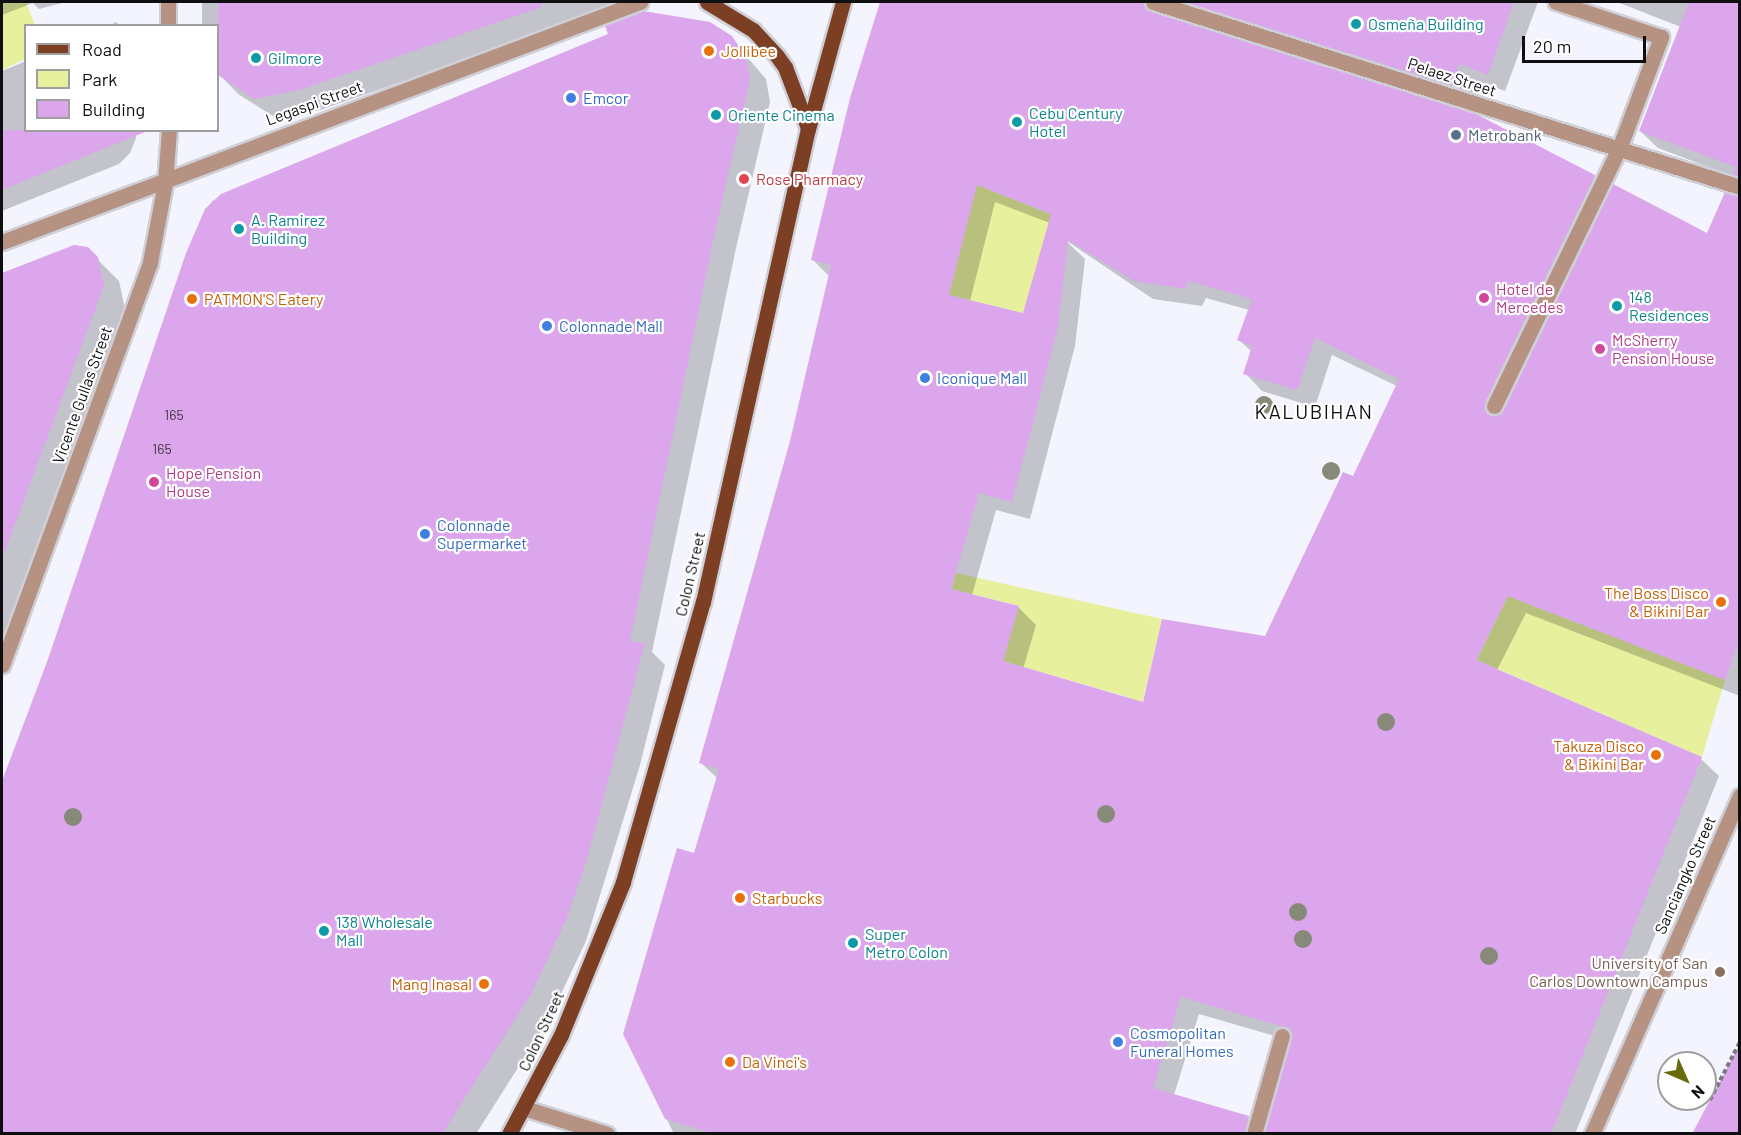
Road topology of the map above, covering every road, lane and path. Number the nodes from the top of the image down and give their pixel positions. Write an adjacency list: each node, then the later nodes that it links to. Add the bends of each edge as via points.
1 (168, 2): 7 (street)
2 (640, 2): 11 (street, Legaspi Street, via 241,150)
3 (708, 2): 8 (main road, via 753,30 777,56 800,102)
4 (843, 2): 8 (main road, Colon Street)
5 (1153, 2): 10 (street, Pelaez Street)
6 (1556, 2): 10 (street, via 1661,37)
7 (168, 24)
8 (808, 129): 20 (main road, Colon Street, via 703,602 623,882 561,1035)
9 (169, 132): 11 (street, Vicente Gullas Street)
10 (1619, 149): 12 (street, Pelaez Street); 14 (street)
11 (165, 183): 13 (street, Legaspi Street); 15 (street, Vicente Gullas Street, via 150,262)
12 (1740, 187)
13 (2, 242)
14 (1494, 406)
15 (2, 665)
16 (1740, 796): 24 (street, Sanciangko Street)
17 (1282, 1036): 23 (street)
18 (1740, 1042): 19 (path)
19 (1717, 1086)
20 (524, 1108): 21 (main road, Colon Street); 22 (street)
21 (509, 1134)
22 (607, 1134)
23 (1254, 1134)
24 (1592, 1134)

